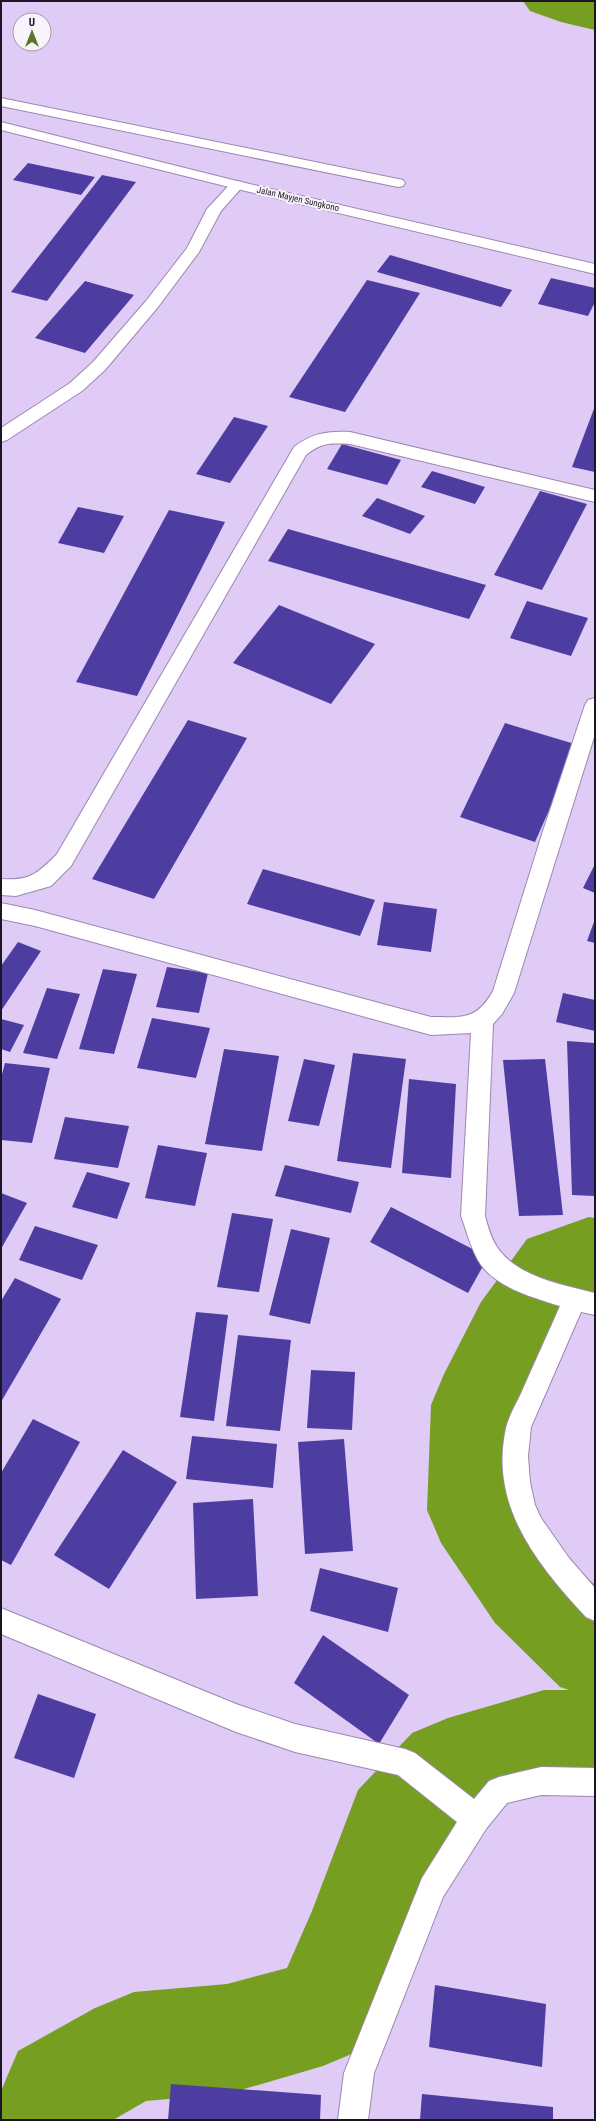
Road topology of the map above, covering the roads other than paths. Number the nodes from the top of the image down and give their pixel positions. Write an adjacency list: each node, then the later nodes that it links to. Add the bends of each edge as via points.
1 (1, 102): 3 (street)
2 (1, 126): 4 (street, Jalan Mayjen Sungkono)
3 (398, 183)
4 (237, 185): 5 (street, Jalan Mayjen Sungkono); 6 (street, via 214,209 194,249 152,304 99,366 76,387)
5 (595, 268)
6 (1, 436)
7 (595, 496): 9 (street, via 350,438 327,437 313,440 300,451 64,860 44,880 16,888)
8 (595, 705): 11 (street, via 503,993 494,1008)
9 (1, 887)
10 (1, 911): 11 (street, via 35,918 431,1026)
11 (482, 1020): 12 (street, via 473,1216 492,1260 505,1271)
12 (575, 1299): 13 (street, via 519,1427 515,1449 525,1515 535,1536 552,1561)
13 (595, 1608)
14 (1, 1621): 16 (street, via 236,1718 295,1738 405,1763)
15 (595, 1782): 16 (street, via 541,1781 499,1790)
16 (471, 1815): 17 (street, via 432,1888 359,2073)
17 (353, 2120)

